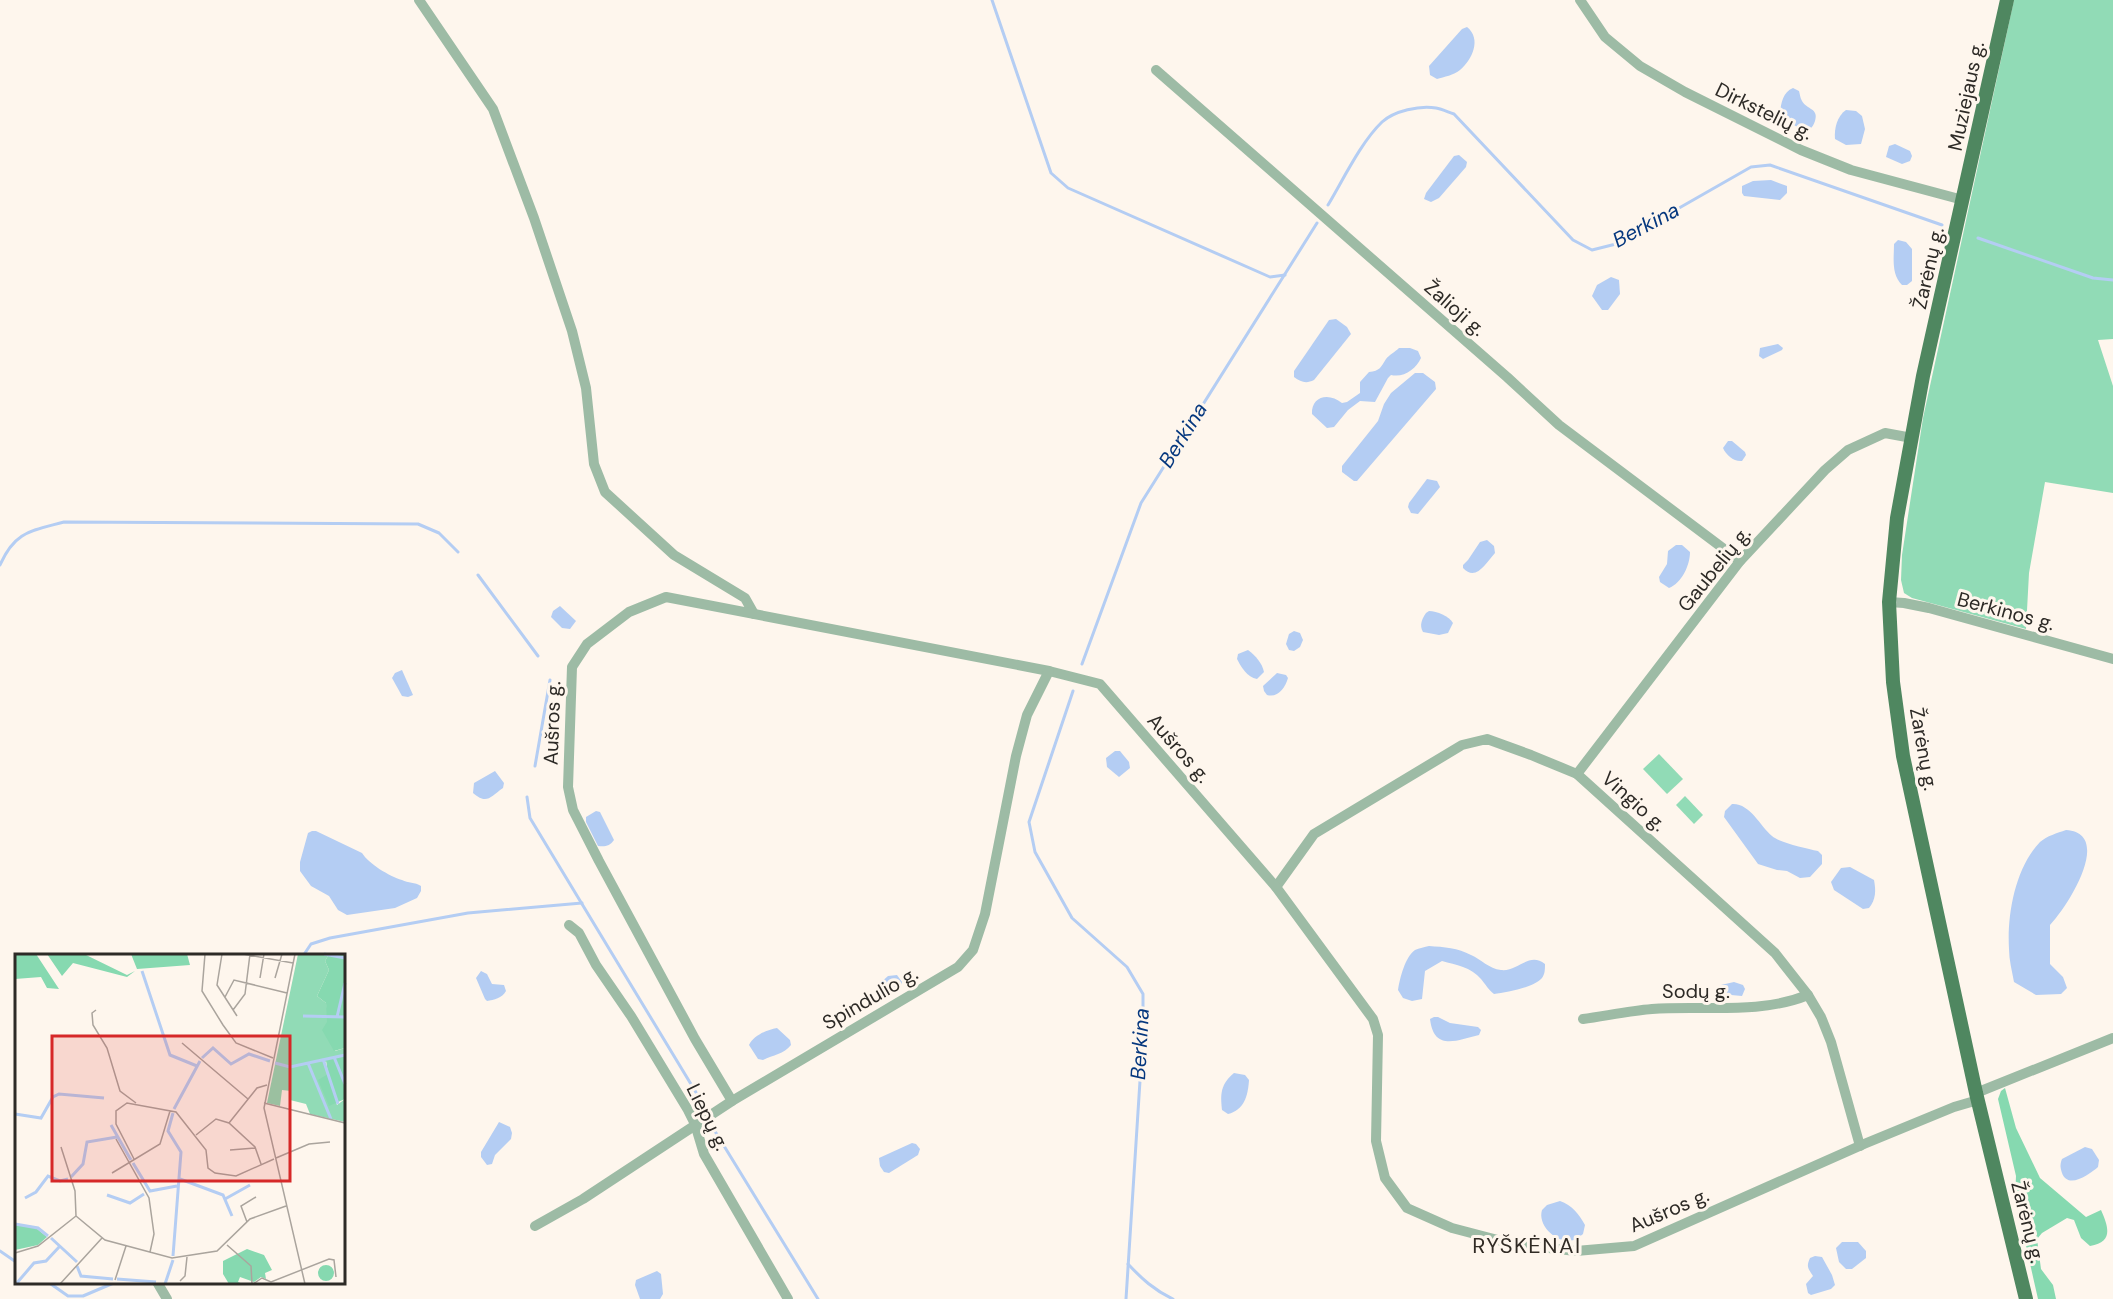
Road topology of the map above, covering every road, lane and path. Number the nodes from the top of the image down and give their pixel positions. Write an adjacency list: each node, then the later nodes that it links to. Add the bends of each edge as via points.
1 (419, 0): 9 (street, via 493,109 572,331 586,388 594,464 605,492 674,555 745,598)
2 (1580, 0): 5 (street, Dirkstelių g., via 1605,37 1640,66 1685,92 1801,150 1851,170)
3 (2007, 0): 5 (main road, Muziejaus g.)
4 (1156, 70): 7 (street, Žalioji g., via 1559,425)
5 (1964, 200): 6 (main road, Žarėnų g.)
6 (1912, 438): 7 (street, Gaubelių g., via 1885,433 1848,450); 8 (main road, Žarėnų g., via 1897,518)
7 (1740, 561): 12 (street, Gaubelių g.)
8 (1889, 602): 10 (street, Berkinos g., via 1929,608); 18 (main road, Žarėnų g., via 1893,682 1903,756)
9 (754, 614): 11 (street, Aušros g.); 19 (street, Aušros g., via 666,597 629,612 586,644 572,667 567,770 573,810)
10 (2113, 659)
11 (1048, 671): 13 (street, Aušros g., via 1100,684); 19 (street, Spindulio g., via 1027,715 985,915 973,950 958,967)
12 (1577, 774): 13 (street, Vingio g., via 1487,739 1462,745 1314,834); 15 (street, Vingio g., via 1775,953)
13 (1276, 887): 21 (street, Aušros g., via 1373,1019 1378,1035 1376,1142 1385,1178 1407,1208 1452,1228 1513,1244 1576,1251 1634,1246)
14 (569, 925): 20 (street, Liepų g., via 579,933)
15 (1808, 995): 16 (street, Sodų g., via 1738,1009 1652,1009); 21 (street, Vingio g., via 1831,1042)
16 (1583, 1019)
17 (2113, 1038): 18 (street, Aušros g.)
18 (1977, 1097): 21 (street, Aušros g.); 26 (main road, Žarėnų g.)
19 (732, 1101): 20 (street, Spindulio g.)
20 (695, 1124): 22 (street, Spindulio g., via 602,1187); 25 (street, Liepų g., via 704,1154)
21 (1860, 1146)
22 (535, 1226)
23 (158, 1284): 24 (street)
24 (167, 1299)
25 (788, 1299)
26 (2026, 1299)

